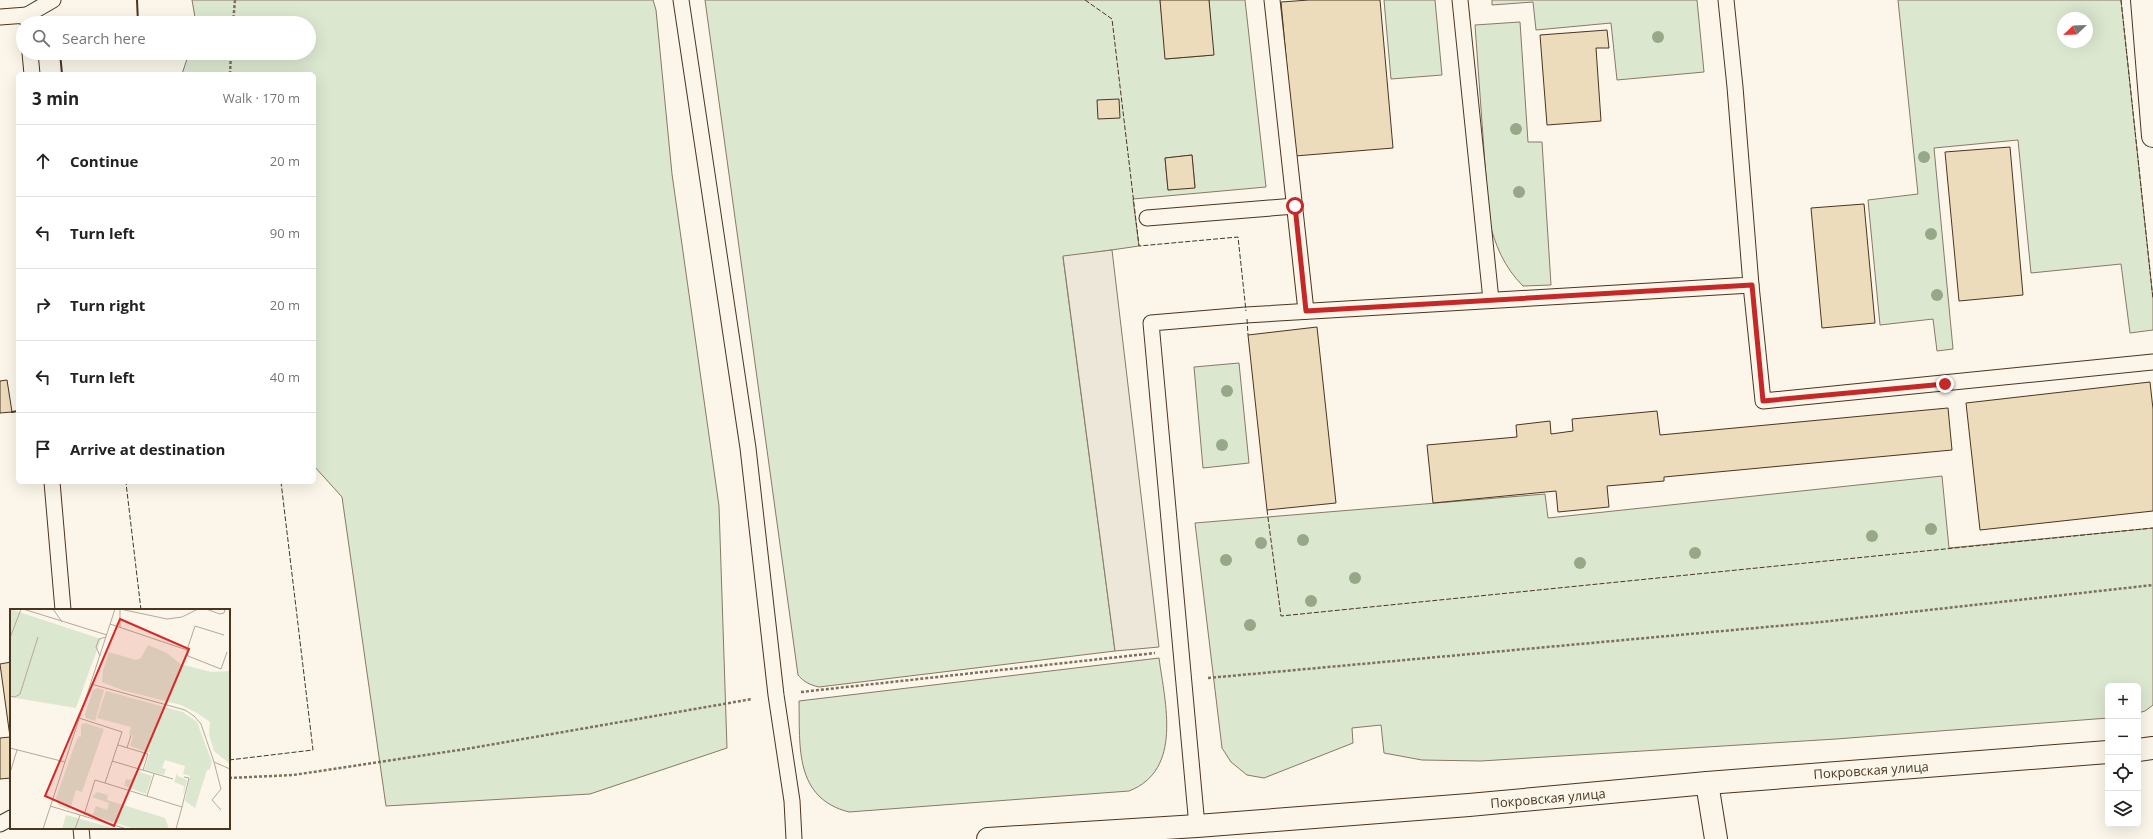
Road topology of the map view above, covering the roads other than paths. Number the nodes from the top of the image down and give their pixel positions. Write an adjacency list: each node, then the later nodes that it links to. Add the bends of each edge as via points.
1 (54, 0): 7 (lane)
2 (681, 0): 31 (lane, via 748,448 776,695 792,801)
3 (1272, 0): 14 (lane)
4 (1460, 0): 17 (lane)
5 (1726, 0): 16 (lane)
6 (2142, 0): 12 (main road)
7 (31, 16)
8 (0, 17): 9 (lane)
9 (16, 18)
10 (31, 60): 11 (lane)
11 (32, 72)
12 (2152, 111): 13 (main road)
13 (2153, 136)
14 (1295, 206): 15 (lane); 18 (lane)
15 (1147, 218)
16 (1752, 285): 17 (lane); 19 (lane, via 1763,401)
17 (1492, 300): 18 (lane)
18 (1306, 311): 28 (lane, via 1151,323)
19 (2153, 362)
20 (52, 484): 21 (lane)
21 (63, 609)
22 (2153, 748): 23 (main road)
23 (2141, 750)
24 (2105, 752): 25 (main road, Покровская улица)
25 (1707, 783): 28 (main road, Покровская улица, via 1470,805); 33 (main road)
26 (10, 819): 27 (lane)
27 (0, 824)
28 (1197, 826): 32 (main road, Покровская улица)
29 (81, 829): 30 (lane)
30 (82, 839)
31 (794, 839)
32 (988, 839)
33 (1716, 839)

